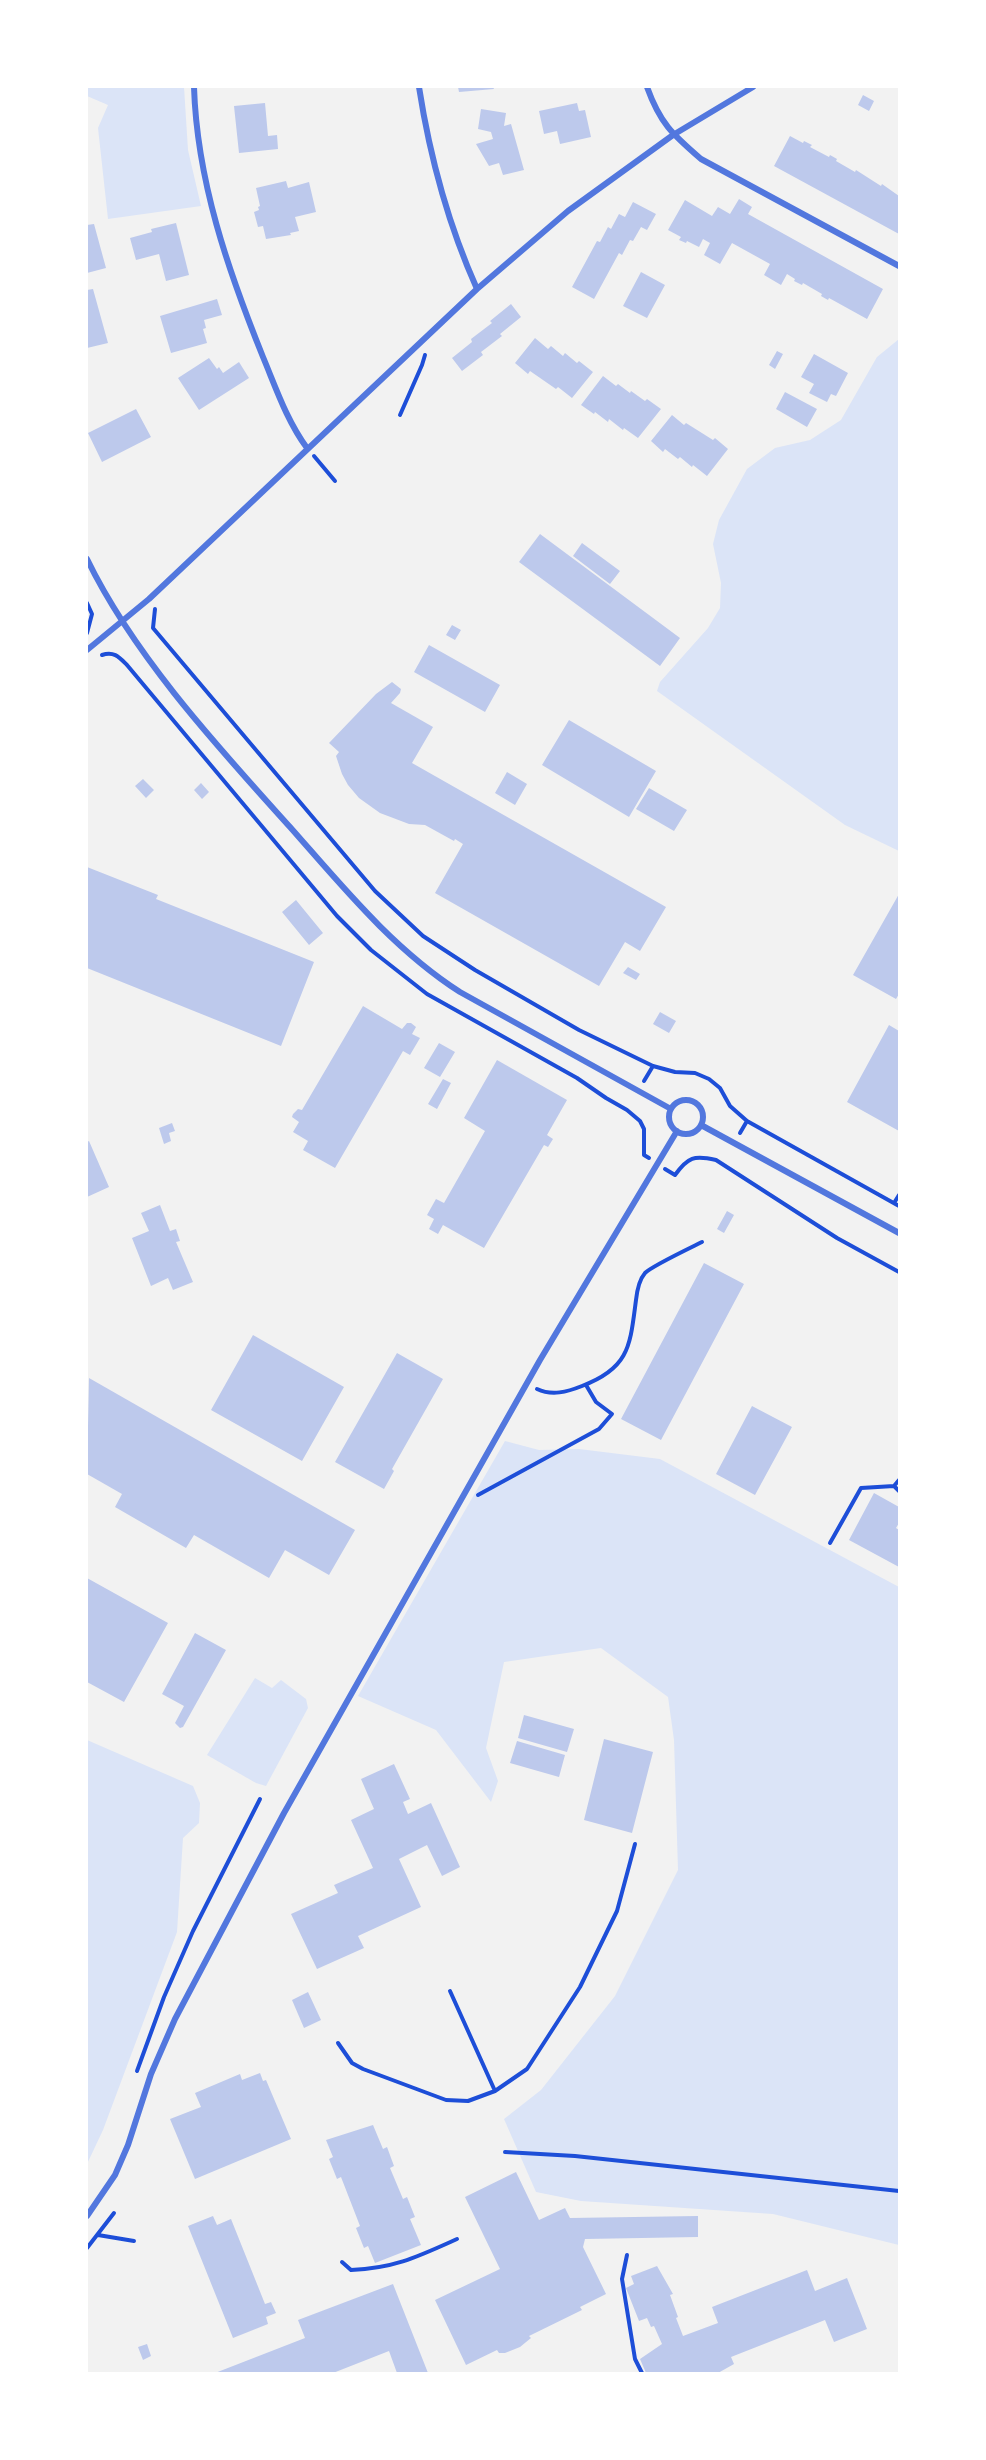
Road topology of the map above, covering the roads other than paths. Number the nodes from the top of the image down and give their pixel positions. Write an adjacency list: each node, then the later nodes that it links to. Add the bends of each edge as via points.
1 (194, 87): 8 (street, via 207,192 226,261 279,397)
2 (419, 87): 7 (street, via 438,184 457,246)
3 (647, 87): 5 (street, via 656,112)
4 (753, 87): 5 (street)
5 (673, 135): 6 (street, via 701,159); 7 (street, via 568,211)
6 (899, 266)
7 (477, 289): 8 (street)
8 (307, 448): 10 (street)
9 (87, 559): 10 (street)
10 (122, 623): 11 (street); 12 (street, via 267,801 364,911 410,956 460,992)
11 (87, 650)
12 (671, 1109): 13 (street, via 679,1101 694,1102 701,1110); 14 (street, via 669,1121)
13 (701, 1125): 14 (street, via 688,1134); 15 (street)
14 (677, 1131): 16 (street, via 351,1692 189,1992 151,2074 115,2175)
15 (899, 1233)
16 (87, 2216)

